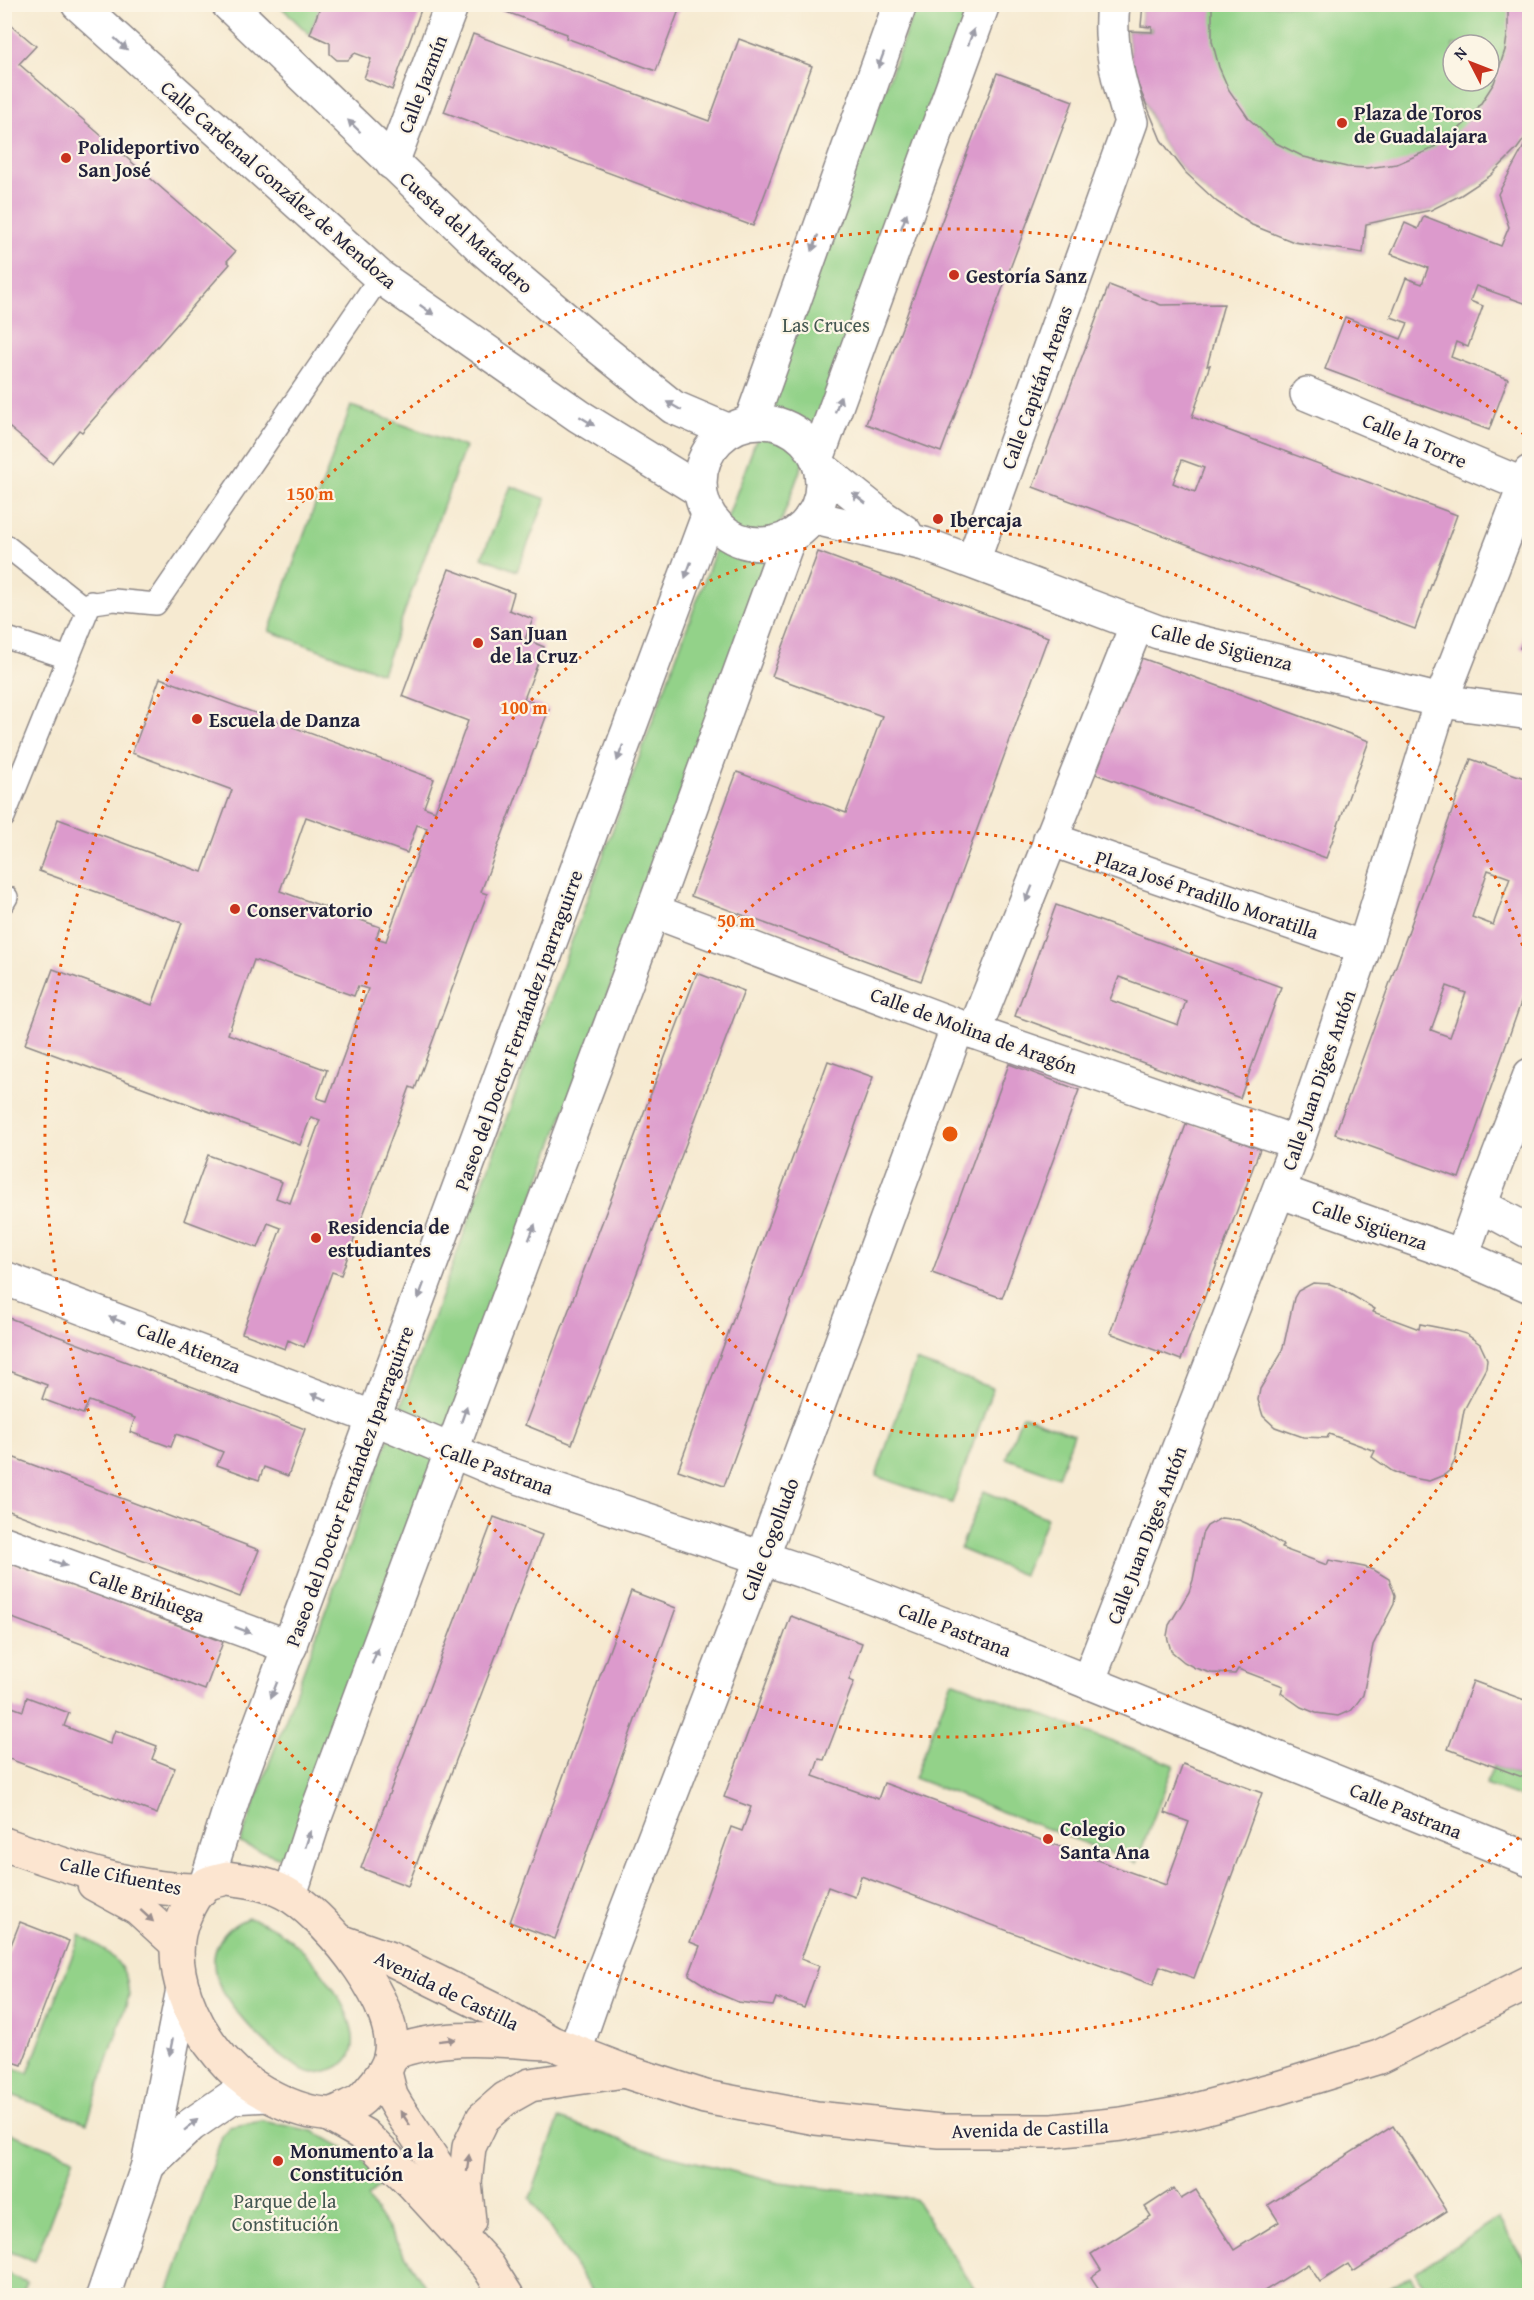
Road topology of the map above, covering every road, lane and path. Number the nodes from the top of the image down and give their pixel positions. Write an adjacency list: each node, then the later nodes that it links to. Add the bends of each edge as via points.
1 (78, 4): 8 (street, Calle Cardenal González de Mendoza, one-way to 8)
2 (228, 4): 7 (street, Cuesta del Matadero, one-way to 2)
3 (452, 4): 7 (street, Calle Jazmín)
4 (900, 4): 10 (street, one-way to 10)
5 (983, 4): 11 (street, one-way to 5)
6 (1113, 4): 17 (street, Calle Capitán Arenas, via 1116,73 1131,122)
7 (392, 163): 10 (street, Cuesta del Matadero, one-way to 7, via 673,407 485,251)
8 (381, 277): 13 (street, Calle Cardenal González de Mendoza, one-way to 13); 18 (lane, via 156,604)
9 (1307, 394): 12 (street, Calle la Torre)
10 (740, 426): 11 (street, via 770,422 785,426 804,439); 13 (street, via 714,442 705,456 700,473)
11 (819, 463): 14 (street, via 820,498); 16 (street, Calle de Sigüenza, one-way to 11, via 884,518)
12 (1527, 479): 22 (street, Calle Juan Diges Antón)
13 (704, 503): 14 (street, via 725,533 747,543 769,544); 39 (street, Paseo del Doctor Fernández Iparraguirre, one-way to 39)
14 (800, 527): 16 (street, Calle de Sigüenza); 28 (street)
15 (4, 544): 18 (lane, via 81,605)
16 (924, 544): 17 (street, Calle de Sigüenza)
17 (973, 561): 19 (street, Calle de Sigüenza)
18 (91, 602): 21 (lane)
19 (1137, 624): 22 (street, Calle de Sigüenza); 25 (street)
20 (4, 637): 21 (lane)
21 (68, 658): 24 (lane)
22 (1441, 701): 23 (street, Calle de Sigüenza); 29 (street, Calle Juan Diges Antón)
23 (1530, 713)
24 (4, 817)
25 (1050, 839): 29 (street, Plaza José Pradillo Moratilla); 30 (street, one-way to 30)
26 (4, 896): 27 (lane)
27 (4, 902)
28 (653, 911): 30 (street, Calle de Molina de Aragón); 40 (street, one-way to 28)
29 (1364, 948): 32 (street, Calle Juan Diges Antón)
30 (966, 1029): 32 (street, Calle de Molina de Aragón); 42 (street, Calle Cogolludo)
31 (1530, 1075): 34 (street)
32 (1297, 1143): 33 (street, Calle Juan Diges Antón)
33 (1279, 1191): 36 (street, Calle Sigüenza); 44 (street, Calle Juan Diges Antón)
34 (1480, 1204): 35 (street); 36 (street)
35 (1530, 1232)
36 (1462, 1256): 38 (street, Calle Sigüenza)
37 (4, 1278): 39 (street, Calle Atienza, one-way to 37)
38 (1530, 1286)
39 (374, 1418): 40 (street, Calle Pastrana); 43 (street, Paseo del Doctor Fernández Iparraguirre)
40 (451, 1452): 42 (street, Calle Pastrana); 49 (street, one-way to 40, via 315,1817)
41 (4, 1543): 43 (street, Calle Brihuega, one-way to 43)
42 (762, 1558): 44 (street, Calle Pastrana, via 826,1579); 54 (street, Calle Cogolludo, via 604,1967)
43 (290, 1647): 48 (street, Paseo del Doctor Fernández Iparraguirre, one-way to 48)
44 (1088, 1682): 47 (street, Calle Pastrana)
45 (4, 1844): 46 (street, Calle Cifuentes)
46 (41, 1857): 48 (street, Calle Cifuentes, via 136,1883 180,1890); 51 (street, Calle Cifuentes, one-way to 51, via 138,1908)
47 (1530, 1860)
48 (204, 1887): 49 (street, Calle Cifuentes, via 227,1878 272,1886); 51 (street, via 190,1904)
49 (290, 1895): 50 (street, Calle Cifuentes)
50 (340, 1941): 54 (street, Avenida de Castilla, via 391,1959); 55 (street, Calle Cifuentes, via 369,1981 388,2020)
51 (176, 1943): 53 (street)
52 (1530, 1982): 56 (street, Avenida de Castilla, via 1379,2057 1188,2112 1053,2131 940,2131 816,2118 705,2097)
53 (183, 1989): 57 (street, via 205,2034 230,2067); 59 (street, one-way to 59)
54 (563, 2047): 55 (street, Avenida de Castilla, one-way to 54, via 412,2045 453,2038); 56 (street, Avenida de Castilla)
55 (388, 2063): 58 (street, via 361,2101); 60 (street, Calle Cifuentes, one-way to 55, via 398,2108 392,2096)
56 (624, 2071): 60 (street, one-way to 56, via 465,2183 469,2147 483,2118 530,2085)
57 (268, 2095): 58 (street); 59 (street, one-way to 57, via 191,2125 232,2097)
58 (328, 2115): 61 (street, via 364,2135)
59 (148, 2165): 62 (street)
60 (469, 2221): 61 (street)
61 (488, 2266): 63 (street)
62 (103, 2295)
63 (507, 2295)

